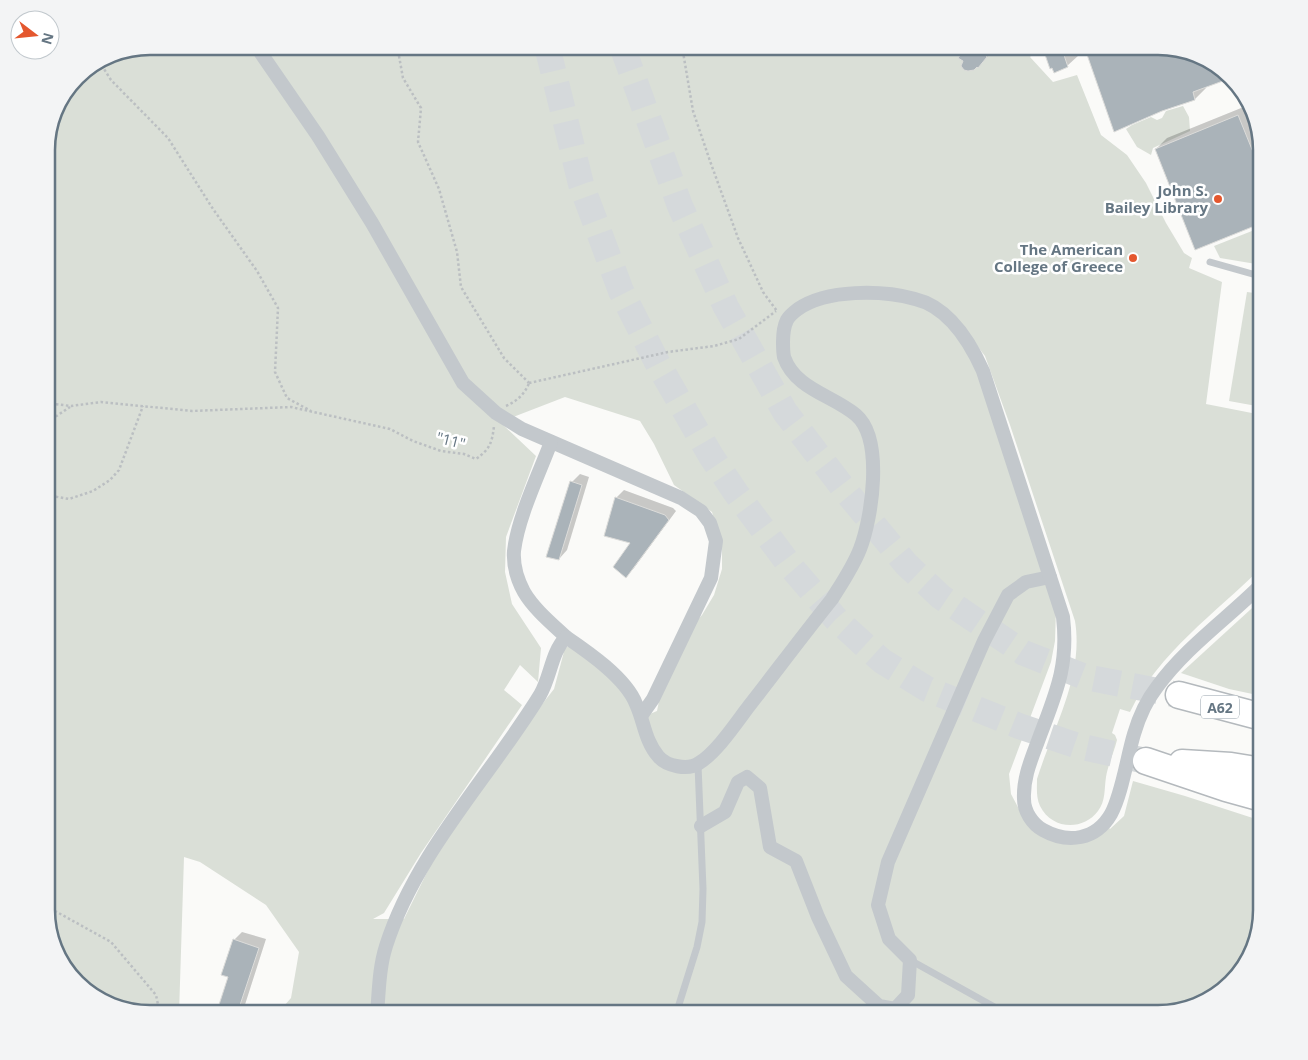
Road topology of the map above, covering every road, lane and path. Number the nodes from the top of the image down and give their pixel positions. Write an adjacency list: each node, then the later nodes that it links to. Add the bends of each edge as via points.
1 (262, 55): 13 (street, via 367,215 463,383)
2 (400, 55): 8 (path, via 403,78 421,108 418,142 439,189 457,252 461,287 504,358)
3 (684, 55): 7 (path, via 693,110 738,238 764,292)
4 (103, 67): 12 (path, via 111,80 168,138 257,271 278,308 275,372 287,398)
5 (1210, 262): 6 (lane)
6 (1253, 273)
7 (782, 315): 8 (path, via 739,339 714,346 668,352); 17 (street, via 832,296 886,294 917,299 951,320 973,349 983,371); 23 (street, via 784,356 792,373 857,416 866,428 872,447 870,513 860,549 832,598 730,731)
8 (529, 383): 13 (path, via 514,402)
9 (55, 404): 10 (path, "11")
10 (71, 406): 11 (path, "11", via 100,402); 14 (path)
11 (143, 406): 12 (path, "11", via 192,411 291,407); 16 (path, via 119,470 110,480 93,491 69,499)
12 (315, 412): 13 (path, "11", via 390,430 422,444 476,459 493,439)
13 (496, 413): 15 (street)
14 (55, 417)
15 (551, 442): 19 (street, via 524,514 514,562 528,598); 22 (street, via 680,498 701,511 710,522 716,541 711,578 653,699)
16 (55, 497)
17 (1050, 577): 18 (street, via 1063,617 1064,662 1058,688 1024,782 1024,802 1029,816 1040,828 1070,839 1092,834 1111,814 1141,713 1163,678 1196,643); 28 (street, via 1026,582 1008,595 984,641 888,862 878,905 889,939)
18 (1253, 592)
19 (566, 637): 22 (street, via 597,658 612,673 636,702); 30 (street, via 556,650 540,695 439,841 406,897 385,948)
20 (1253, 705): 21 (highway, Α62, via 1178,695)
21 (1253, 715)
22 (641, 716): 23 (street, via 648,743 659,757 668,764)
23 (698, 765): 26 (lane)
24 (1253, 770): 25 (highway, via 1146,760)
25 (1253, 795)
26 (701, 826): 31 (lane, via 702,922); 32 (street, via 725,812 738,782 747,777 760,788 770,847 796,862 846,976)
27 (55, 911): 29 (path, via 111,942 156,996)
28 (910, 960): 33 (street, via 908,995); 34 (lane)
29 (158, 1005)
30 (378, 1005)
31 (679, 1005)
32 (877, 1005)
33 (899, 1005)
34 (991, 1005)

